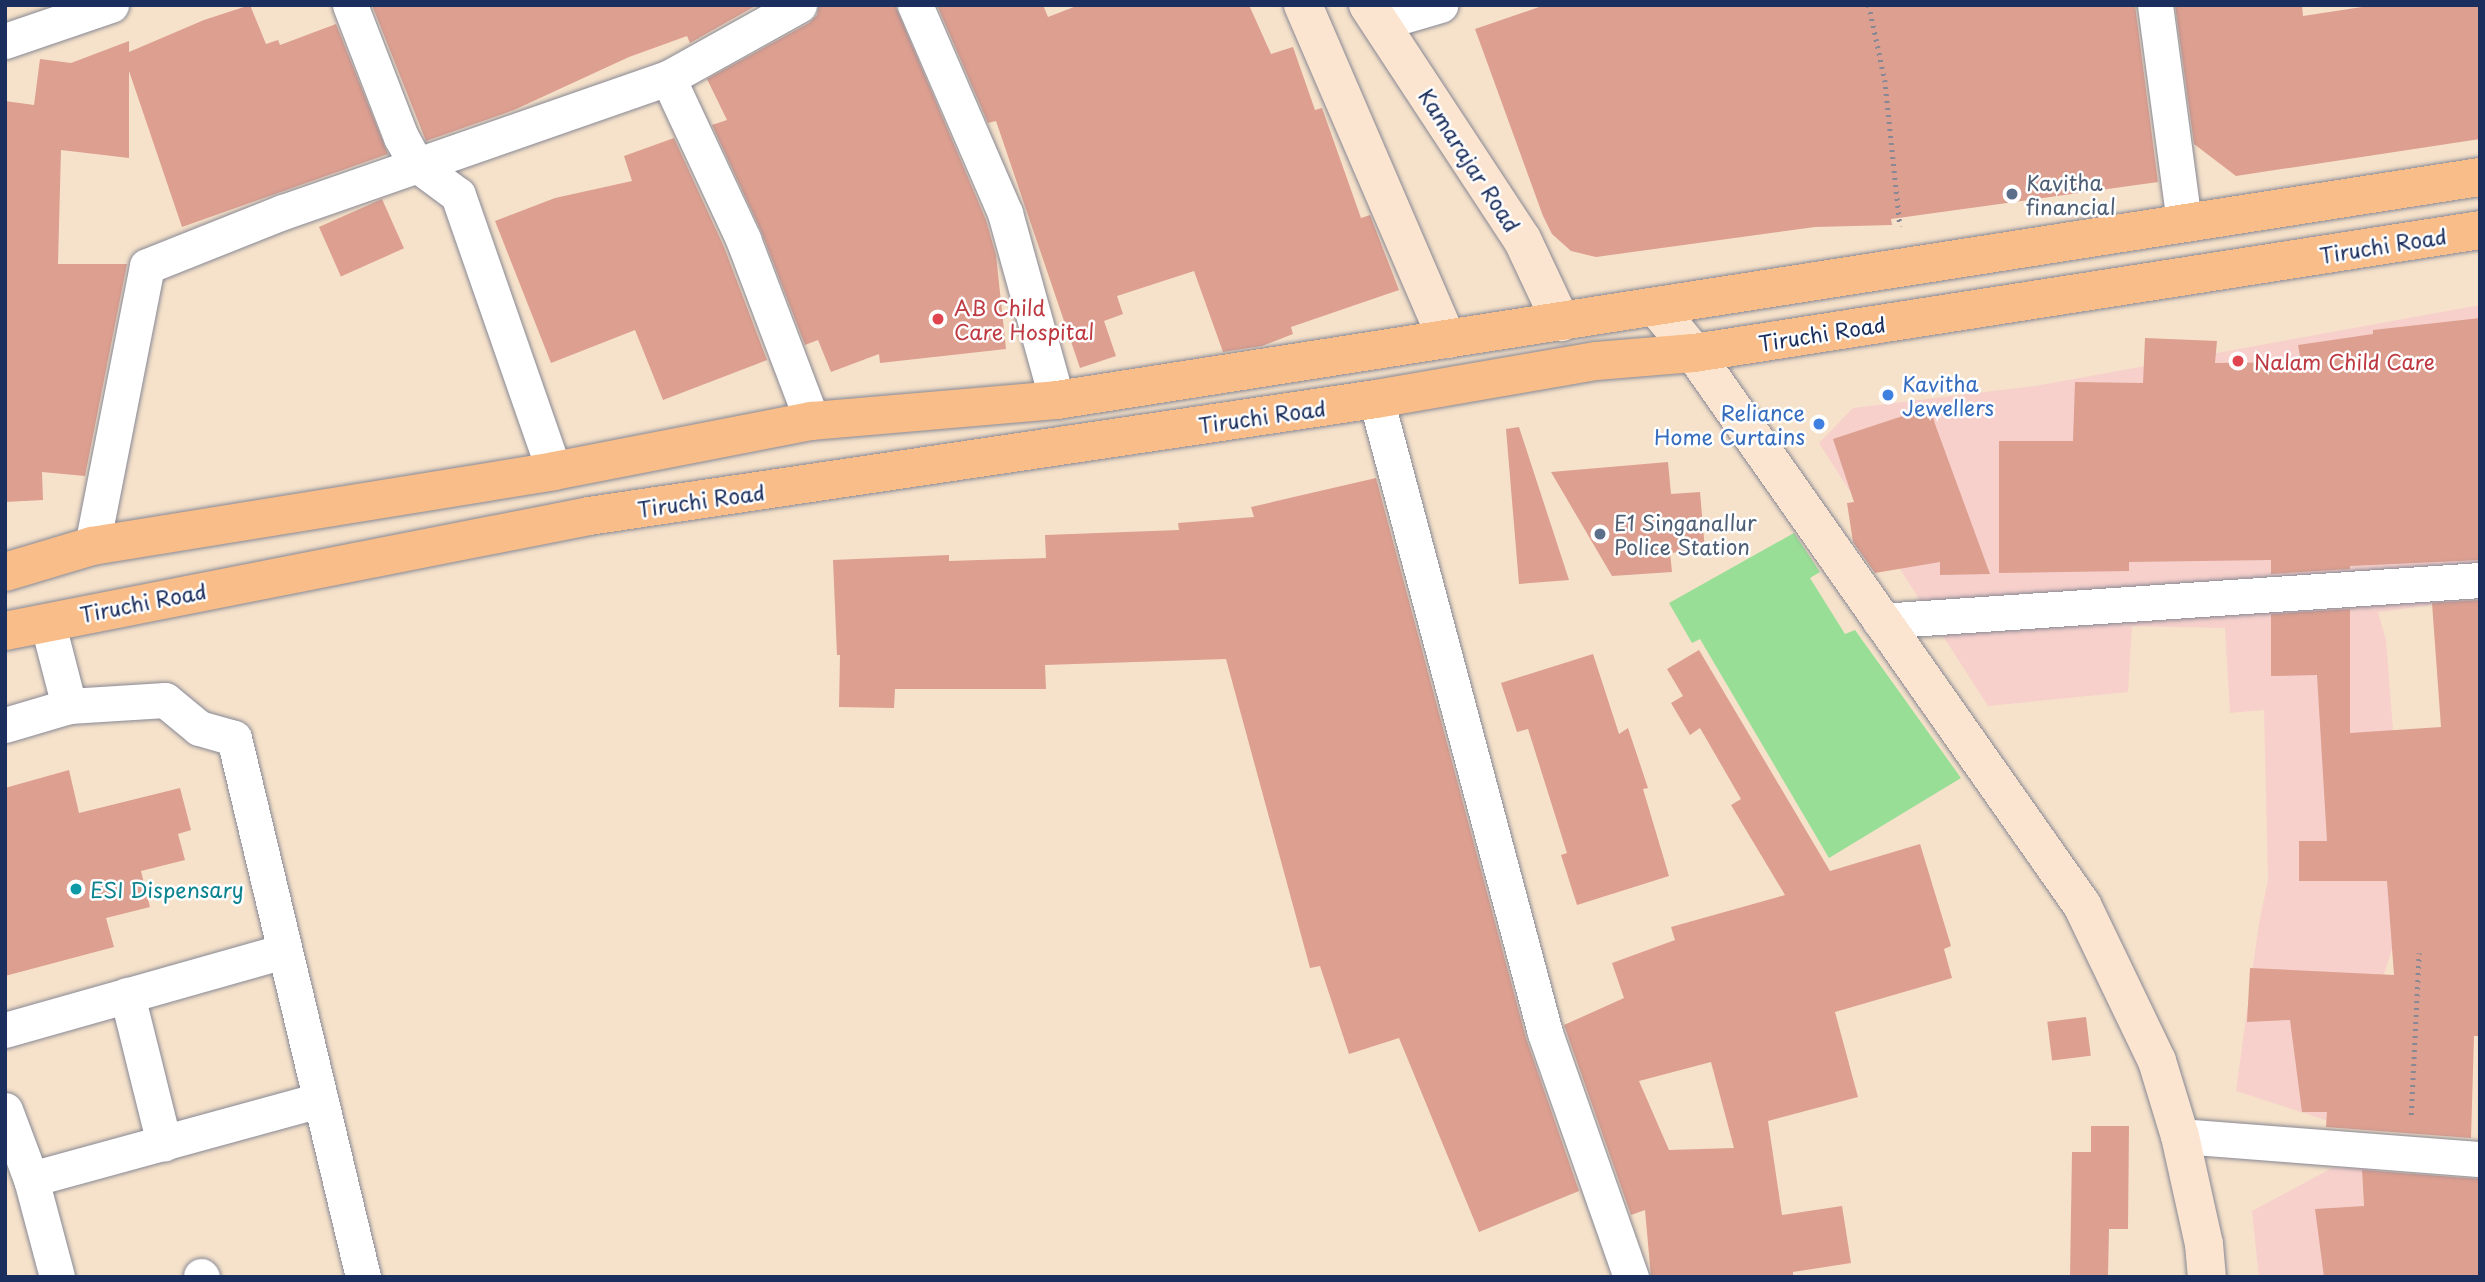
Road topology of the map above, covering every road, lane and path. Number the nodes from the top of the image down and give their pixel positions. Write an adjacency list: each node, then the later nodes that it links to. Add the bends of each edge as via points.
1 (111, 5): 10 (street)
2 (350, 5): 12 (street, via 401,137)
3 (799, 5): 11 (street)
4 (915, 5): 22 (street, via 1005,213)
5 (1303, 5): 19 (main road)
6 (1440, 5): 9 (street)
7 (1869, 5): 16 (path, via 1885,80)
8 (2155, 5): 14 (street)
9 (1374, 14): 18 (main road, Kamarajar Road, via 1522,239)
10 (5, 41)
11 (668, 78): 12 (street); 23 (street, via 743,239)
12 (416, 164): 24 (street, via 458,195); 25 (street, via 147,266)
13 (2480, 177): 14 (highway)
14 (2184, 223): 16 (highway)
15 (2480, 230): 20 (highway, Tiruchi Road)
16 (1906, 268): 17 (highway)
17 (1656, 307): 18 (highway); 20 (main road)
18 (1562, 322): 19 (highway)
19 (1447, 339): 22 (highway)
20 (1695, 353): 21 (highway, Tiruchi Road, via 1597,361); 29 (main road)
21 (1376, 399): 28 (highway, Tiruchi Road, via 589,516); 46 (street, via 1545,1033)
22 (1058, 400): 23 (highway)
23 (813, 421): 24 (highway)
24 (554, 471): 25 (highway)
25 (92, 546): 26 (highway)
26 (5, 572)
27 (2480, 580): 29 (street)
28 (47, 621): 30 (highway, Tiruchi Road); 31 (street)
29 (1880, 621): 39 (main road, via 2081,905 2157,1061)
30 (5, 631)
31 (69, 706): 32 (street); 33 (street, via 165,700 199,727 234,738)
32 (5, 725)
33 (284, 951): 35 (street); 37 (street)
34 (2419, 953): 41 (path)
35 (127, 995): 36 (street); 40 (street)
36 (5, 1030)
37 (320, 1100): 40 (street); 45 (street)
38 (5, 1110): 43 (street)
39 (2180, 1136): 41 (street); 47 (main road)
40 (164, 1143): 43 (street)
41 (2407, 1154): 42 (street)
42 (2480, 1159)
43 (31, 1179): 44 (street)
44 (57, 1277)
45 (363, 1277)
46 (1631, 1277)
47 (2207, 1277)

